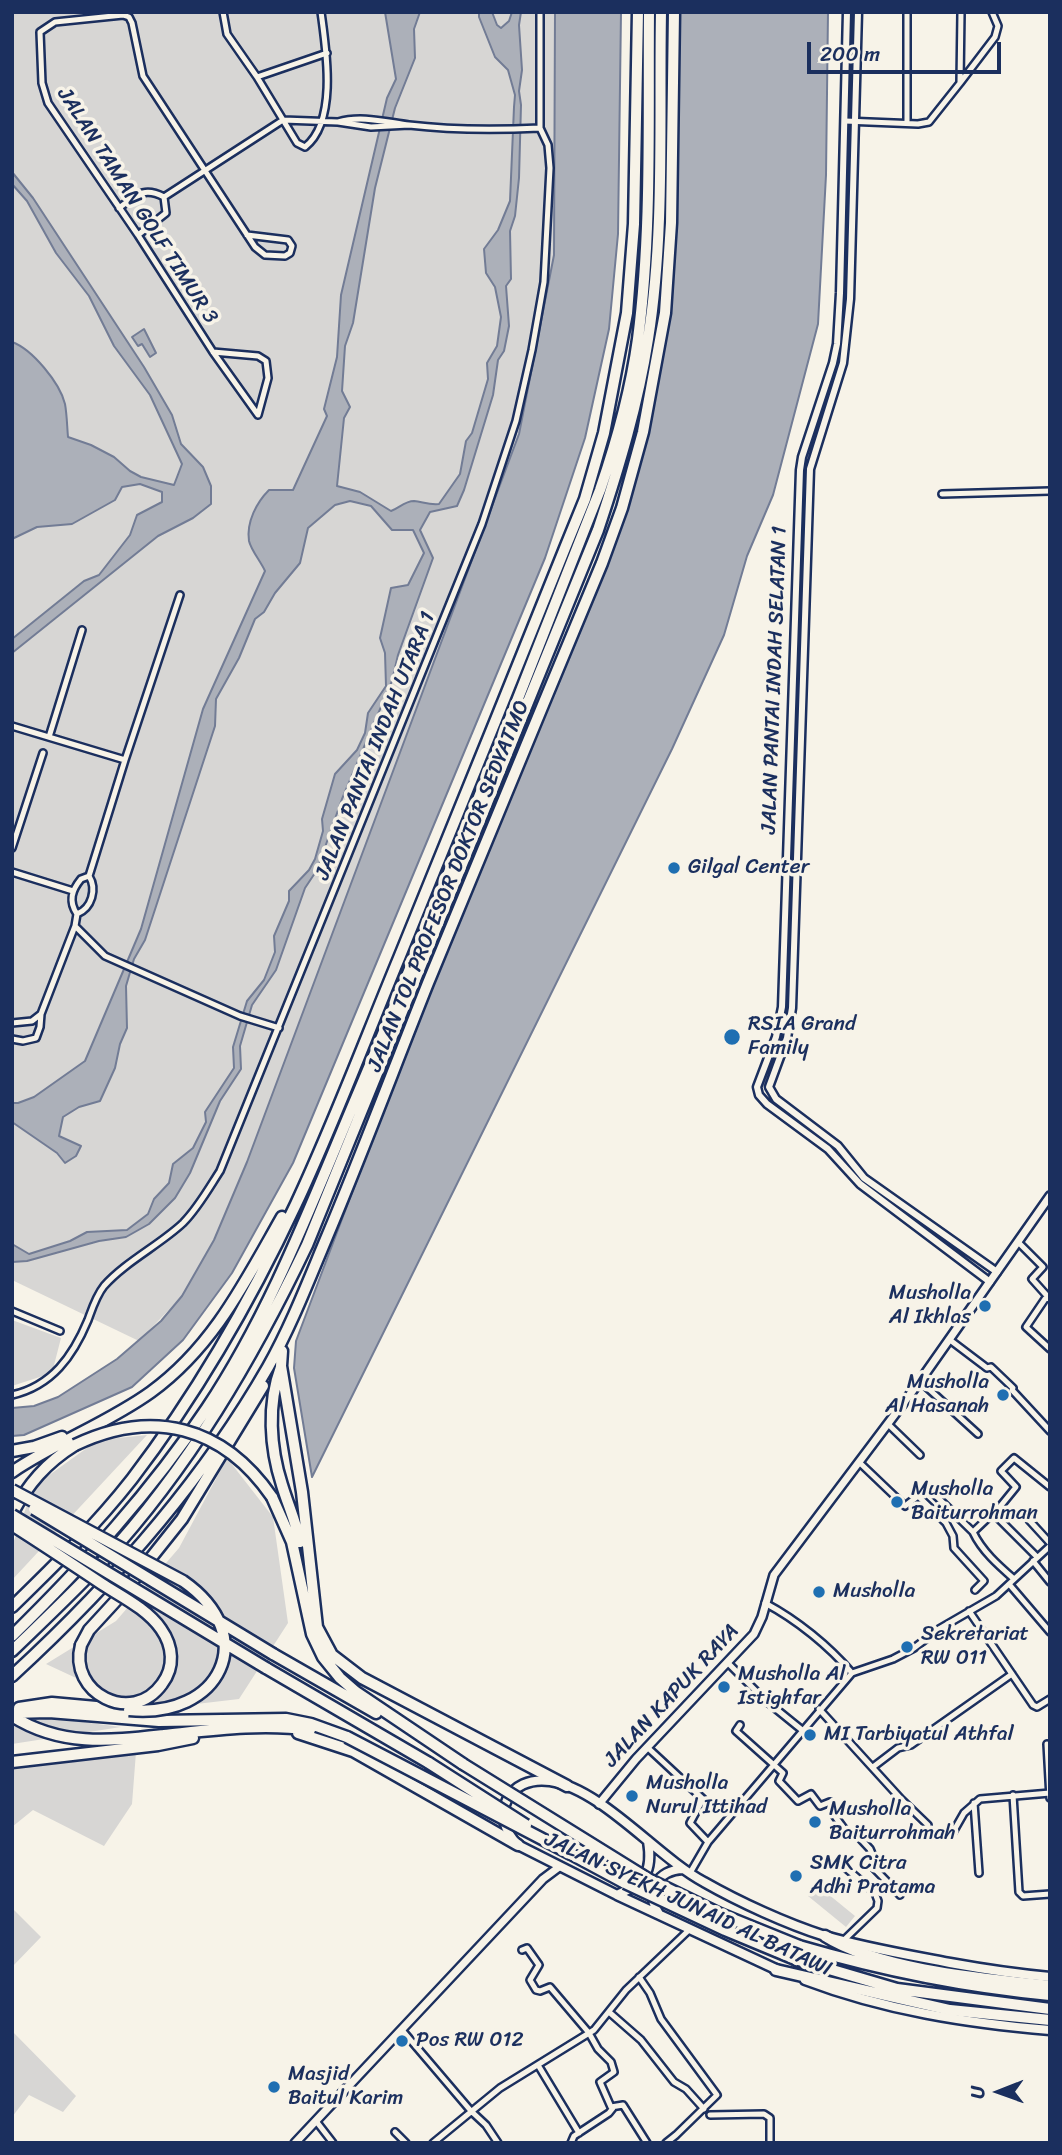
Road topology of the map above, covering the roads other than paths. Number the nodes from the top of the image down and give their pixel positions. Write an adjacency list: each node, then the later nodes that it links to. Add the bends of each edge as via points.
1 (223, 12): 14 (street, via 227,34)
2 (321, 12): 13 (street)
3 (540, 12): 23 (street, JALAN PANTAI INDAH UTARA 1)
4 (638, 12): 50 (highway, JALAN TOL PROFESOR DOKTOR SEDYATMO, via 631,281 604,433 585,499)
5 (649, 12): 92 (highway, JALAN TOL PROFESOR DOKTOR SEDYATMO, via 642,302 627,397 600,490 377,1049 270,1300 207,1409 146,1492 104,1543)
6 (661, 12): 93 (highway, JALAN TOL PROFESOR DOKTOR SEDYATMO, via 652,305 632,419 598,530 307,1245 269,1324 211,1422 150,1505 104,1559)
7 (674, 12): 57 (highway, JALAN TOL PROFESOR DOKTOR SEDYATMO, via 665,313 643,432 626,494 602,563)
8 (847, 12): 17 (street, JALAN PANTAI INDAH SELATAN 1)
9 (858, 12): 20 (street, JALAN PANTAI INDAH SELATAN 1)
10 (906, 12): 21 (street)
11 (961, 12): 15 (street)
12 (992, 12): 15 (street, via 998,26 995,37)
13 (327, 53): 14 (street); 18 (street)
14 (257, 77): 16 (street)
15 (960, 83): 21 (street, via 929,122)
16 (283, 120): 18 (street); 18 (street, via 297,144 305,147 314,140); 24 (street)
17 (845, 121): 20 (street); 29 (street, JALAN PANTAI INDAH SELATAN 1)
18 (322, 122): 19 (street)
19 (338, 122): 22 (street, via 371,127); 22 (street)
20 (856, 122): 21 (street); 30 (street, JALAN PANTAI INDAH SELATAN 1)
21 (907, 123)
22 (393, 124): 23 (street)
23 (540, 128): 48 (street, JALAN PANTAI INDAH UTARA 1, via 548,145 550,168 544,282 516,421 482,524)
24 (205, 170): 25 (street); 26 (street, JALAN TAMAN GOLF TIMUR 3, via 143,76 128,17 55,22 40,32 42,83 48,103); 28 (street)
25 (164, 197): 26 (street, via 143,192); 27 (street, via 166,213)
26 (119, 208): 27 (street, JALAN TAMAN GOLF TIMUR 3)
27 (138, 235): 31 (street, JALAN TAMAN GOLF TIMUR 3)
28 (247, 235): 28 (street, via 265,255 290,253 288,240)
29 (837, 337): 30 (street); 55 (street, JALAN PANTAI INDAH SELATAN 1, via 800,465 782,1007 757,1087 767,1104 828,1149 853,1178)
30 (847, 338): 54 (street, JALAN PANTAI INDAH SELATAN 1, via 810,469 792,1008 787,1038 769,1087 776,1099 838,1146 864,1178)
31 (213, 352): 31 (street, JALAN TAMAN GOLF TIMUR 3, via 258,356 266,361 268,378 258,415)
32 (1050, 491): 33 (street)
33 (942, 494)
34 (180, 595): 39 (street)
35 (82, 631): 37 (street)
36 (12, 726): 37 (street)
37 (49, 737): 39 (street)
38 (43, 753): 40 (street)
39 (125, 761): 42 (street)
40 (12, 848)
41 (12, 872): 43 (street)
42 (89, 876): 43 (street); 44 (street, via 91,900)
43 (73, 891): 44 (street, via 72,906)
44 (77, 914): 45 (street)
45 (75, 926): 46 (street); 48 (street, via 101,953 116,961 249,1020)
46 (40, 1014): 47 (street, via 32,1021); 49 (street, via 36,1038)
47 (12, 1023)
48 (279, 1028): 65 (street, JALAN PANTAI INDAH UTARA 1, via 220,1171 200,1203 182,1224 103,1286 63,1366 42,1385)
49 (12, 1039)
50 (322, 1145): 66 (highway, via 218,1326 177,1371); 88 (highway, JALAN TOL PROFESOR DOKTOR SEDYATMO, via 276,1244 200,1380 98,1520)
51 (1050, 1196): 52 (main road, JALAN KAPUK RAYA)
52 (1047, 1205): 53 (main road, JALAN KAPUK RAYA)
53 (1018, 1242): 54 (main road, JALAN KAPUK RAYA); 56 (street, via 1043,1267 1032,1279)
54 (994, 1270): 55 (main road, JALAN KAPUK RAYA)
55 (987, 1279): 60 (main road, JALAN KAPUK RAYA)
56 (1049, 1298): 61 (street, via 1026,1327)
57 (297, 1309): 62 (highway); 97 (highway, JALAN TOL PROFESOR DOKTOR SEDYATMO, via 241,1411 163,1520 103,1588)
58 (12, 1311): 59 (street)
59 (60, 1331)
60 (950, 1340): 64 (main road, JALAN KAPUK RAYA); 68 (street, via 1013,1388)
61 (1050, 1349)
62 (282, 1352): 63 (highway); 80 (highway, bridge, via 193,1503 156,1553 89,1630 81,1645 83,1678 97,1694 112,1702 145,1699 169,1673 171,1658 168,1642 153,1620 130,1602)
63 (281, 1367): 91 (highway, via 272,1394 273,1439 281,1484 300,1540); 112 (highway, via 302,1492 315,1616 332,1655 362,1678)
64 (920, 1381): 67 (main road, JALAN KAPUK RAYA); 69 (street)
65 (12, 1395)
66 (120, 1411): 70 (highway, via 54,1441); 73 (highway)
67 (888, 1424): 71 (street); 72 (main road, JALAN KAPUK RAYA)
68 (1050, 1432)
69 (978, 1434)
70 (12, 1451)
71 (920, 1455)
72 (860, 1463): 86 (street, via 905,1506 918,1496 946,1523 954,1548 984,1581); 87 (main road, JALAN KAPUK RAYA, via 774,1574)
73 (12, 1472)
74 (927, 1487): 81 (street)
75 (1050, 1487): 78 (street, via 1014,1458 1001,1471 1016,1487)
76 (12, 1493): 100 (highway, bridge, via 202,1595 215,1612 224,1651 209,1685 175,1708 154,1711 41,1703); 108 (highway, bridge, via 273,1654)
77 (12, 1514): 91 (highway, bridge, via 54,1459 115,1429 148,1425 209,1440 251,1469 272,1497 292,1542); 123 (highway, bridge, via 429,1763)
78 (993, 1514): 81 (street); 83 (street)
79 (1029, 1520): 82 (street)
80 (12, 1525)
81 (973, 1532): 84 (street)
82 (1050, 1544): 83 (street)
83 (1035, 1559): 84 (street); 85 (street)
84 (1011, 1582): 89 (street); 90 (street)
85 (1050, 1582)
86 (975, 1590)
87 (765, 1603): 94 (main road, JALAN KAPUK RAYA, via 754,1634); 95 (street, via 798,1625)
88 (12, 1607)
89 (969, 1611): 95 (street, via 893,1659); 96 (street)
90 (1050, 1632)
91 (312, 1634): 108 (highway, via 323,1657 348,1685)
92 (12, 1636)
93 (12, 1651)
94 (728, 1662): 104 (street); 107 (main road, JALAN KAPUK RAYA)
95 (852, 1673): 99 (street)
96 (1013, 1674): 98 (street, via 1035,1707); 111 (street)
97 (12, 1676)
98 (1050, 1699)
99 (820, 1709): 104 (street); 111 (street)
100 (12, 1713): 101 (highway); 101 (highway, via 44,1733 76,1740 123,1740)
101 (229, 1723): 103 (highway); 105 (highway, via 286,1719); 109 (highway, via 169,1743)
102 (740, 1725): 110 (street, via 736,1731)
103 (271, 1727): 105 (highway); 122 (highway, via 353,1751)
104 (802, 1730): 110 (street)
105 (342, 1735): 123 (highway, bridge)
106 (1047, 1744): 113 (street)
107 (647, 1747): 117 (main road, JALAN KAPUK RAYA); 121 (street, via 703,1800 690,1823)
108 (437, 1748): 142 (highway, bridge, via 650,1880 799,1946 892,1971)
109 (12, 1762)
110 (776, 1765): 121 (street); 132 (street, via 783,1773 779,1781 798,1801 811,1794 820,1807 830,1802 845,1830 870,1849 871,1865)
111 (873, 1767): 118 (street)
112 (568, 1786): 117 (main road); 122 (main road, via 537,1780 513,1791 502,1815 506,1830)
113 (1050, 1793): 114 (street); 115 (street)
114 (1013, 1795): 116 (street, via 985,1797); 130 (street, via 1019,1892 1023,1896)
115 (1050, 1798)
116 (974, 1803): 119 (street); 128 (street)
117 (599, 1804): 120 (main road)
118 (928, 1825)
119 (953, 1834)
120 (648, 1841): 127 (main road); 131 (main road, via 650,1854 640,1884)
121 (708, 1842): 127 (street)
122 (518, 1845): 124 (main road, JALAN SYEKH JUNAID AL BATAWI)
123 (571, 1854): 143 (highway, bridge, via 645,1893 795,1958 897,1989)
124 (546, 1861): 126 (main road, JALAN SYEKH JUNAID AL BATAWI); 129 (main road)
125 (840, 1863): 136 (street, via 875,1893 878,1901 877,1908)
126 (559, 1867): 129 (main road); 131 (main road, JALAN SYEKH JUNAID AL BATAWI)
127 (686, 1871): 133 (main road, via 669,1871 655,1884 653,1903); 135 (main road)
128 (979, 1873)
129 (543, 1879): 146 (main road)
130 (1050, 1894)
131 (617, 1895): 133 (main road, JALAN SYEKH JUNAID AL BATAWI)
132 (900, 1895)
133 (659, 1914): 134 (main road, JALAN SYEKH JUNAID AL BATAWI)
134 (690, 1929): 138 (main road, JALAN SYEKH JUNAID AL BATAWI); 139 (street)
135 (825, 1936): 136 (main road); 141 (highway, via 902,1964)
136 (844, 1940): 140 (main road, via 1001,1972)
137 (522, 1950): 148 (street, via 527,1948 539,1965 530,1980 536,1990 550,1987)
138 (776, 1970): 145 (highway, via 950,2010); 147 (main road, JALAN SYEKH JUNAID AL BATAWI, via 853,1998 925,2014)
139 (639, 1977): 144 (street); 152 (street, via 661,2019 716,2094)
140 (1050, 1977)
141 (1050, 1986)
142 (1050, 1995)
143 (1050, 2009)
144 (609, 2012): 148 (street); 152 (street, via 641,2040)
145 (1050, 2020)
146 (402, 2030): 151 (street); 154 (main road)
147 (1050, 2030)
148 (589, 2033): 149 (street); 150 (street, via 614,2067 600,2083)
149 (538, 2065): 151 (street); 156 (street)
150 (613, 2108): 156 (street); 163 (street, via 623,2105)
151 (471, 2111): 160 (street); 161 (street)
152 (702, 2111): 164 (street)
153 (710, 2115): 165 (street, via 764,2114 770,2118)
154 (316, 2121): 157 (main road); 158 (street)
155 (395, 2132): 159 (street)
156 (579, 2133): 162 (street)
157 (300, 2141)
158 (333, 2143)
159 (406, 2143)
160 (433, 2143)
161 (498, 2143)
162 (571, 2143)
163 (648, 2143)
164 (666, 2143)
165 (771, 2143)

